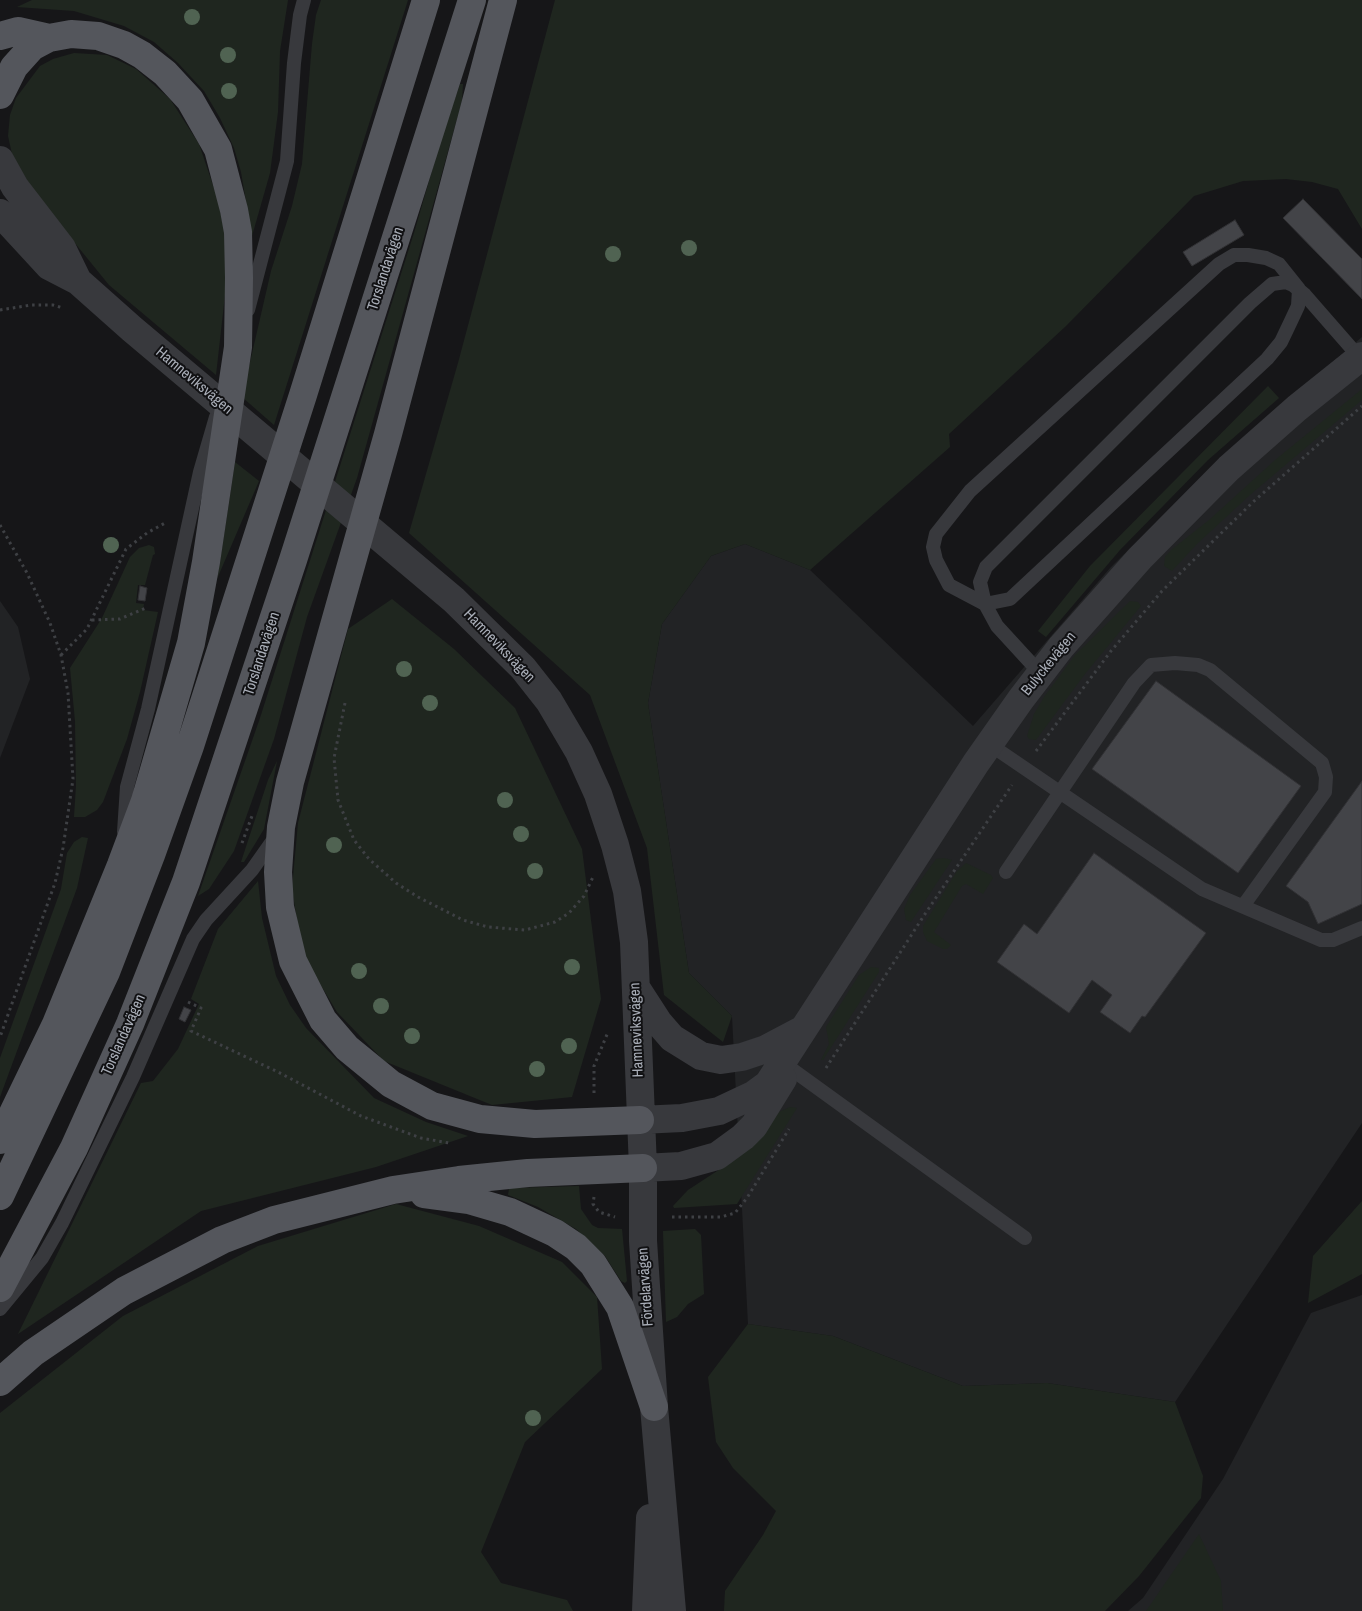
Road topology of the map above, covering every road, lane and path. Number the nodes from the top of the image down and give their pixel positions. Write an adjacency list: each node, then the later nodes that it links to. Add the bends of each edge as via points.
1 (304, 0): 14 (lane, via 295,54 286,161)
2 (426, 0): 49 (main road, via 180,773 106,972)
3 (472, 0): 52 (main road, Torslandavägen, via 186,882 130,1024 74,1148)
4 (503, 0): 29 (main road, via 388,434 290,782)
5 (0, 36): 6 (main road, via 18,31)
6 (49, 38): 7 (main road, via 32,47 14,67); 14 (main road, via 71,34 98,36 124,45 165,73 190,100 218,149 234,210 239,269)
7 (0, 95)
8 (0, 160): 10 (street, Hamneviksvägen, via 15,187 62,248)
9 (0, 213): 10 (street, Hamneviksvägen, via 49,266)
10 (78, 281): 35 (street, Hamneviksvägen, via 454,600 523,668 549,701 579,752 598,794 627,891)
11 (1299, 289): 15 (lane); 19 (lane, via 1298,306 1281,342 1267,359 1020,592 1010,599); 19 (lane, via 1286,282 1278,282 1264,290 986,567 980,582); 19 (lane, via 1279,264 1266,258 1234,255 1219,264 970,491 936,534 933,547 949,585)
12 (0, 310): 13 (path, via 31,304 53,305)
13 (71, 311)
14 (238, 347): 45 (main road, via 191,643 145,801 56,1024)
15 (1361, 357): 23 (street, Bulyckevägen, via 1297,408 1176,520 1102,600)
16 (1362, 406): 26 (path, via 1253,502 1162,591 1111,651)
17 (170, 520): 21 (path, via 126,549)
18 (0, 525): 22 (path, via 28,573)
19 (985, 604): 23 (lane, via 997,626)
20 (152, 607): 21 (path, via 120,619)
21 (92, 620): 22 (path)
22 (61, 655): 39 (path, via 68,693 73,779 63,848 49,901)
23 (1041, 674): 25 (street, Bulyckevägen)
24 (346, 696): 32 (path, via 334,758 338,800 354,840 369,859 396,883 463,920 488,927 525,930 555,922 569,912 584,896)
25 (989, 744): 26 (lane); 40 (street, Bulyckevägen)
26 (1024, 768): 27 (lane); 41 (path, via 923,916)
27 (1059, 792): 31 (lane); 33 (lane, via 1202,889); 33 (lane, via 1134,683 1150,666 1176,663 1210,670 1322,763 1326,777 1325,792)
28 (255, 807): 30 (path)
29 (281, 828): 42 (main road, via 280,907 293,961 323,1020 347,1048 391,1084 432,1106 480,1119 526,1124); 53 (lane, via 252,870 193,939 125,1094 62,1223 42,1258)
30 (239, 851)
31 (1006, 872)
32 (594, 875)
33 (1242, 906): 34 (lane, via 1320,940 1333,940)
34 (1362, 928)
35 (636, 987): 40 (street, Bulyckevägen, via 672,1038 701,1056 721,1060 786,1040); 43 (street, Hamneviksvägen)
36 (186, 1002): 38 (path, via 201,1008)
37 (610, 1027): 42 (path, via 594,1066)
38 (191, 1031)
39 (0, 1037)
40 (795, 1049): 41 (lane); 43 (street, Bulyckevägen, via 768,1084 736,1104 701,1116); 46 (street, Bulyckevägen, via 754,1126 743,1137 717,1156 680,1166)
41 (814, 1086): 51 (lane)
42 (593, 1120): 43 (main road)
43 (640, 1120): 46 (street, Hamneviksvägen)
44 (790, 1126): 50 (path, via 735,1213 721,1217)
45 (0, 1140)
46 (643, 1168): 47 (main road); 50 (street, Fördelarvägen)
47 (594, 1171): 48 (main road, via 528,1173); 50 (path, via 593,1204 599,1212 607,1216)
48 (393, 1190): 54 (main road, via 274,1220 222,1240 124,1291 33,1353); 55 (main road, via 470,1200 510,1212 555,1233 576,1247 593,1264 620,1307)
49 (0, 1196)
50 (642, 1217): 55 (street, Fördelarvägen)
51 (1025, 1238)
52 (0, 1288)
53 (0, 1309)
54 (0, 1382)
55 (654, 1406): 56 (street, Fördelarvägen); 57 (street, Fördelarvägen)
56 (646, 1611)
57 (672, 1611)

